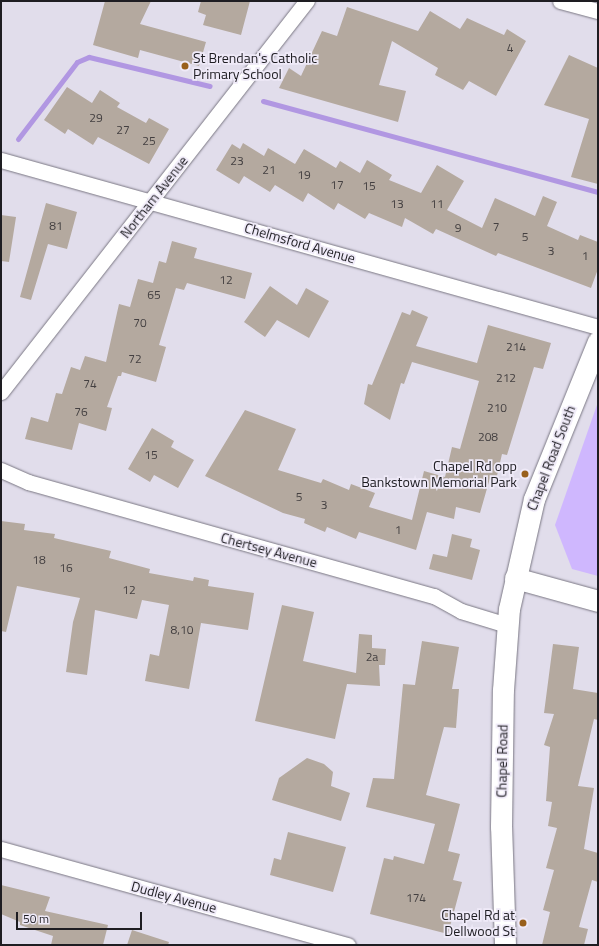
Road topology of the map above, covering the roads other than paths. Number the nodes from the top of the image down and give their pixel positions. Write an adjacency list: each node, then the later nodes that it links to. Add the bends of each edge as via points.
1 (307, 1): 5 (street, Northam Avenue)
2 (560, 1): 3 (street)
3 (598, 11)
4 (1, 160): 5 (street, Chelmsford Avenue)
5 (150, 201): 6 (street, Chelmsford Avenue); 8 (street, Northam Avenue)
6 (598, 327)
7 (598, 341): 12 (main road, Chapel Road South, via 534,499)
8 (1, 392)
9 (1, 470): 11 (street, Chertsey Avenue)
10 (1, 482): 11 (street, Chertsey Avenue)
11 (28, 482): 14 (street, Chertsey Avenue, via 434,596 461,611)
12 (515, 578): 13 (main road); 14 (main road, Chapel Road)
13 (598, 601)
14 (507, 624): 17 (main road, Chapel Road, via 501,828)
15 (1, 849): 16 (street, Dudley Avenue)
16 (348, 945)
17 (505, 945)

